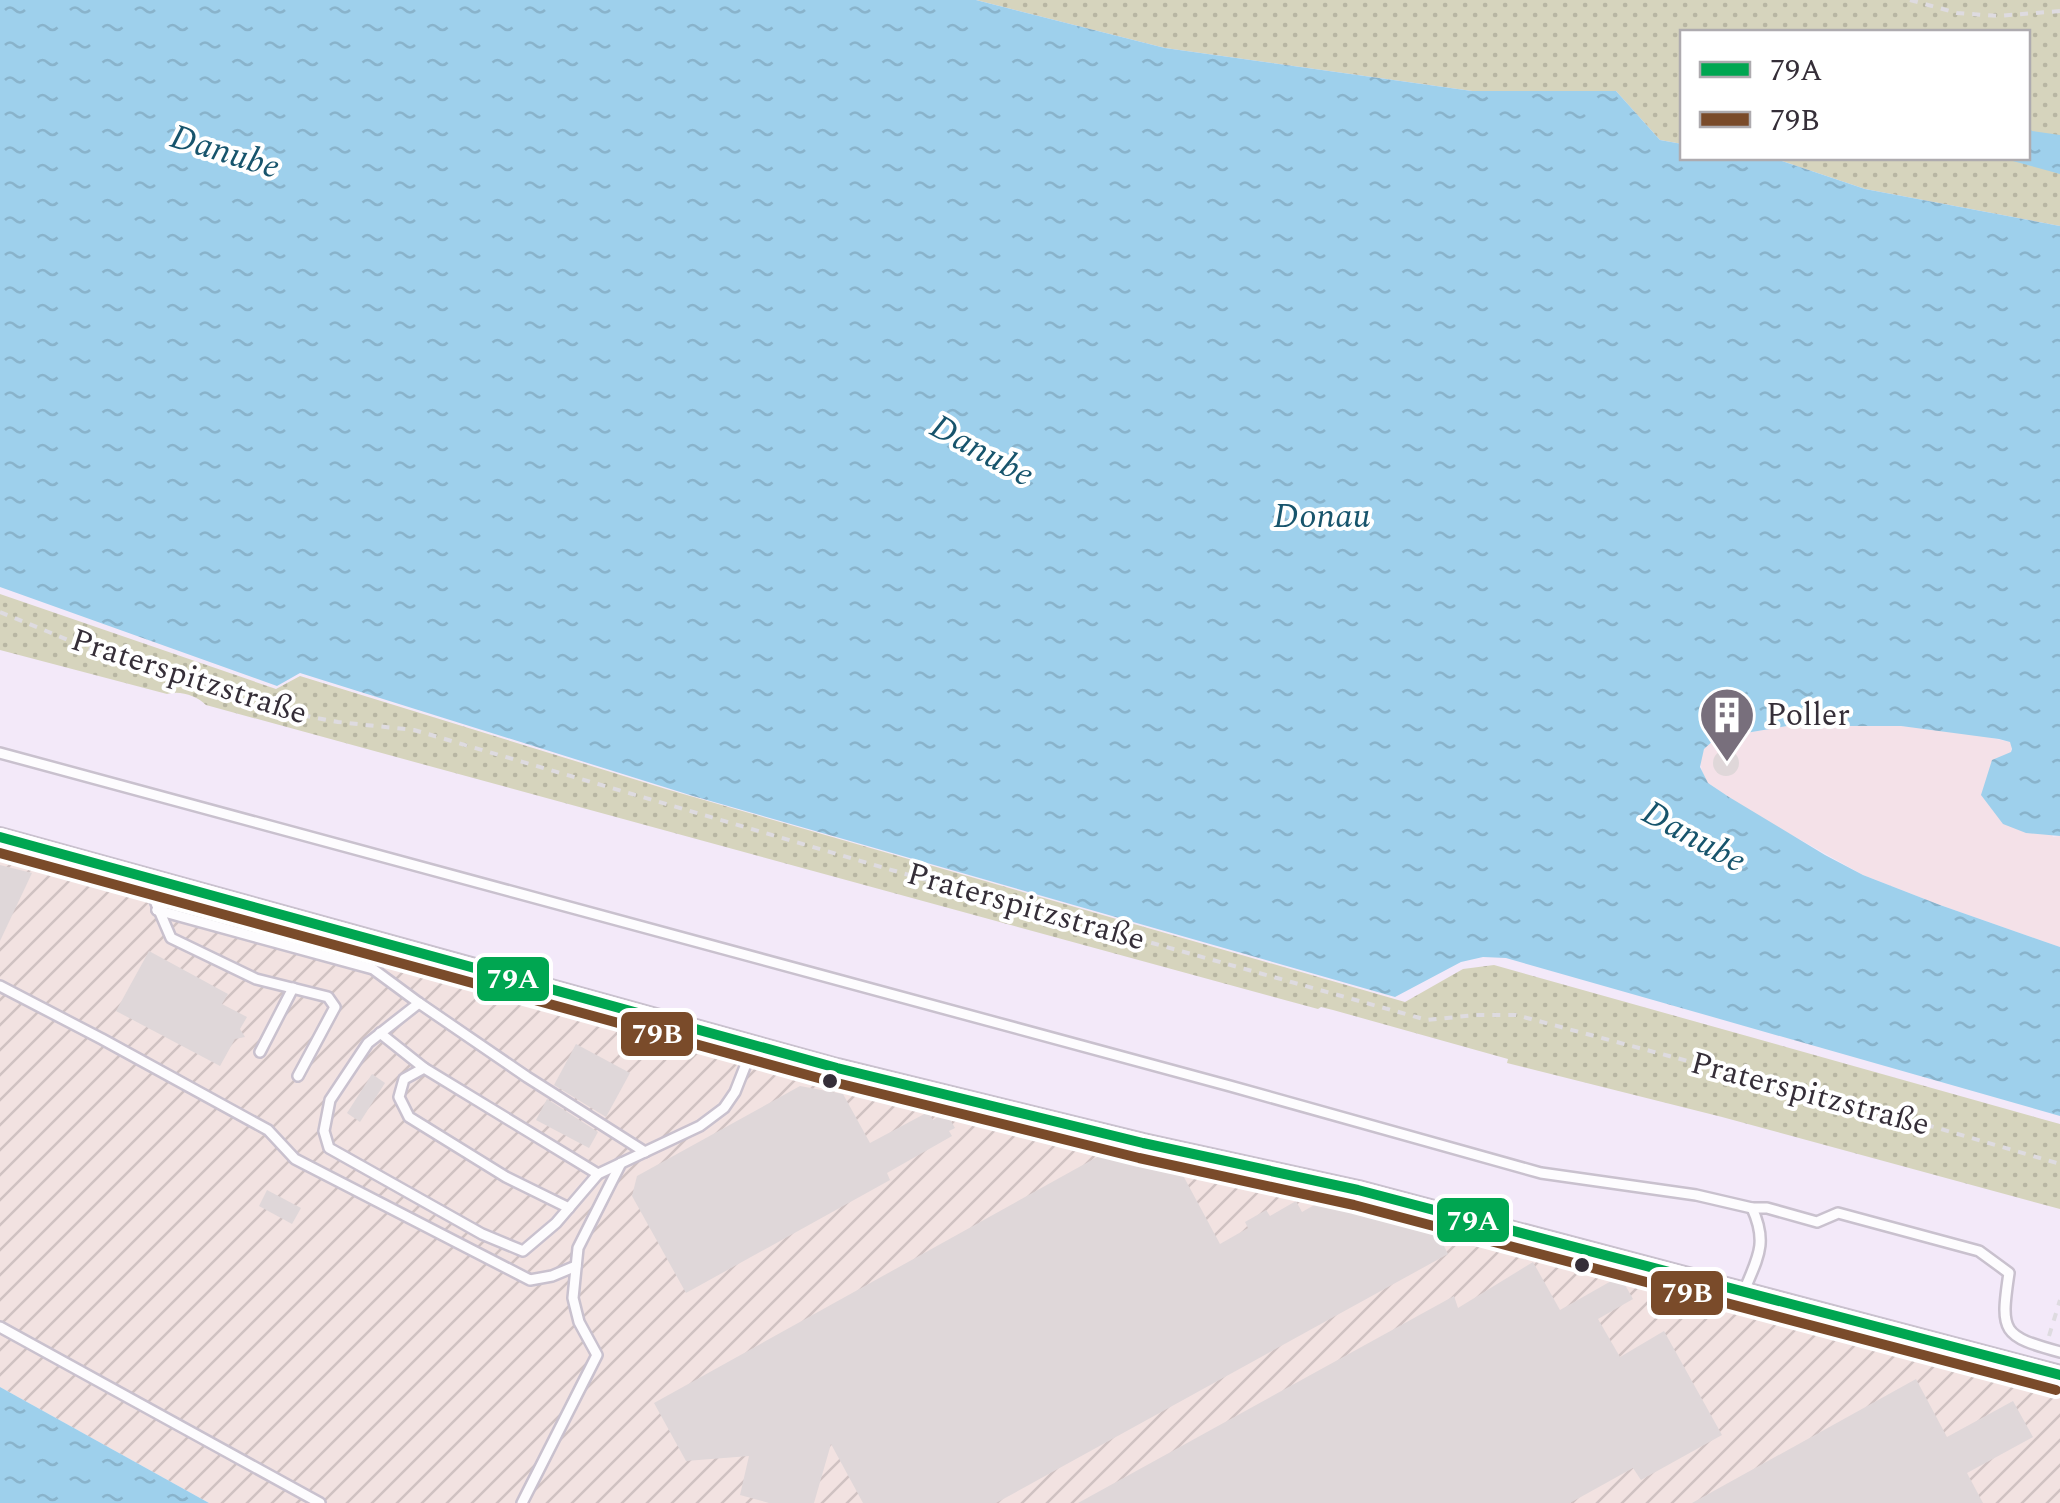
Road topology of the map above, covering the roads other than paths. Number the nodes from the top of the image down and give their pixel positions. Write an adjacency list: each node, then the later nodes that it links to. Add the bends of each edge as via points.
1 (0, 753): 18 (lane, via 1541,1173)
2 (0, 837): 3 (street)
3 (146, 878): 4 (street); 5 (lane)
4 (186, 889): 5 (lane); 10 (street)
5 (157, 910): 7 (lane, via 170,938 256,979); 8 (lane, via 373,969)
6 (0, 986): 19 (lane, via 268,1130 295,1159 530,1280)
7 (293, 988): 11 (lane); 13 (lane, via 328,997 335,1007)
8 (419, 1003): 9 (lane); 14 (lane)
9 (380, 1034): 12 (lane); 17 (lane, via 330,1100 324,1131 329,1148 523,1251)
10 (767, 1048): 14 (lane, via 748,1059 724,1108); 20 (street)
11 (260, 1052)
12 (424, 1068): 16 (lane); 17 (lane, via 404,1079 399,1097 409,1117)
13 (298, 1076)
14 (645, 1152): 15 (lane)
15 (621, 1163): 16 (lane); 19 (lane, via 578,1248)
16 (598, 1174): 17 (lane)
17 (569, 1208)
18 (1752, 1208): 20 (lane, via 1762,1248); 22 (lane, via 1817,1222 1838,1213 1979,1252 2009,1273 2004,1318 2012,1334)
19 (576, 1266): 25 (lane, via 573,1298 596,1354)
20 (1744, 1291): 23 (street)
21 (0, 1327): 24 (lane)
22 (2060, 1352)
23 (2060, 1374)
24 (320, 1503)
25 (522, 1503)

